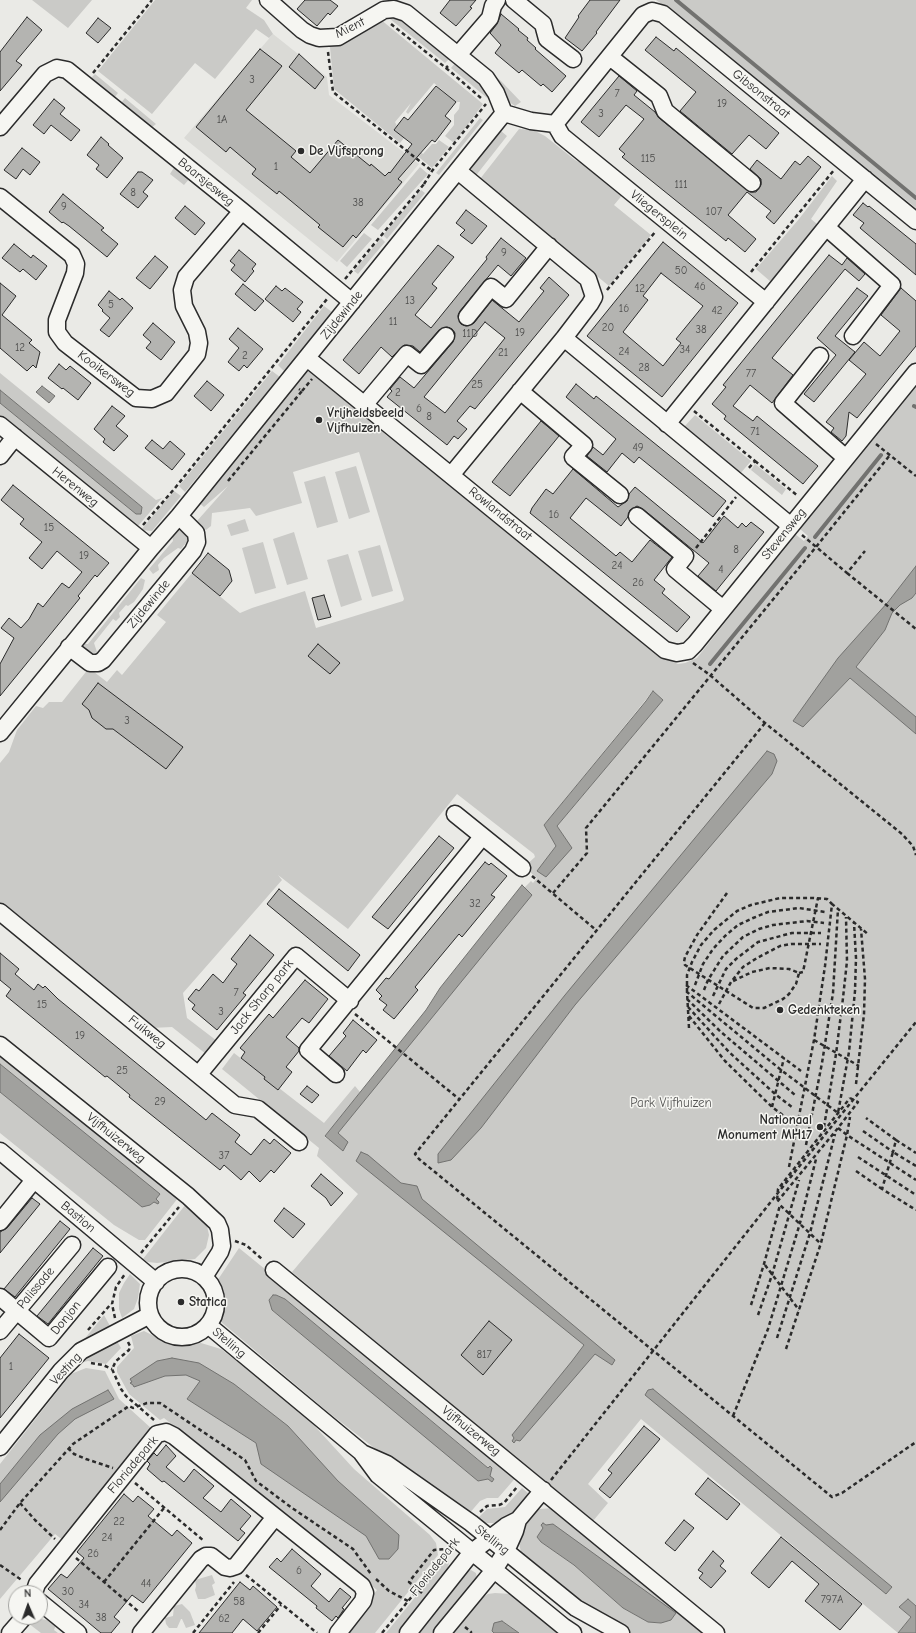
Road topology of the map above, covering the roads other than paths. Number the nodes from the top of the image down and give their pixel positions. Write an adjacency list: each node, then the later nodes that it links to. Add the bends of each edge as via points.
1 (268, 0): 4 (street, Mient, via 310,35 328,38 338,37 384,10)
2 (497, 0): 5 (street, via 490,18)
3 (514, 0): 7 (street, via 543,24 547,39)
4 (393, 10): 5 (street, via 406,13)
5 (458, 55): 8 (street, via 486,78 496,93)
6 (610, 57): 9 (street, Gibsonstraat); 12 (street, Gibsonstraat, via 643,15 652,11 663,14); 13 (street, via 659,96 665,110)
7 (573, 59)
8 (504, 113): 9 (street, via 531,121); 11 (street, Zijdewinde)
9 (555, 124): 20 (street, Vliegersplein, via 562,136)
10 (0, 127): 15 (street, Baarsjesweg, via 45,74 57,68 66,70)
11 (458, 171): 18 (street); 19 (street, Zijdewinde)
12 (865, 179): 16 (street, Gibsonstraat); 17 (street)
13 (752, 183)
14 (0, 197): 15 (street, Kooikersweg, via 74,259 75,273 57,320 57,332 65,343 136,398 152,399 166,393 197,354 197,332 184,306 182,290 186,277)
15 (242, 211): 19 (street, Baarsjesweg)
16 (916, 221)
17 (826, 227): 20 (street); 23 (street, via 892,285)
18 (549, 246): 21 (street, via 506,299 491,287); 24 (street, via 588,278 594,297)
19 (352, 302): 26 (street, Zijdewinde)
20 (766, 302): 30 (street)
21 (467, 317)
22 (446, 336): 29 (street, via 421,365 407,354)
23 (853, 336)
24 (564, 338): 28 (street); 30 (street)
25 (820, 356): 34 (street, via 783,403)
26 (307, 358): 29 (street, Rowlandstraat); 37 (street, Zijdewinde)
27 (916, 372): 34 (street, Stevensweg)
28 (520, 391): 35 (street); 36 (street, via 584,445 574,457)
29 (365, 404): 35 (street, Rowlandstraat)
30 (667, 424): 39 (street)
31 (0, 425): 32 (street, Herenweg)
32 (15, 437): 33 (street); 40 (street, Herenweg)
33 (0, 456)
34 (846, 458): 39 (street, Stevensweg)
35 (452, 474): 42 (street, Rowlandstraat, via 665,650 677,653 688,651)
36 (620, 495)
37 (179, 516): 40 (street, Zijdewinde); 43 (street, Zijdewinde, via 196,533 194,551 103,660 90,663)
38 (637, 516): 41 (street, via 685,556 675,569)
39 (791, 526): 41 (street, Stevensweg)
40 (151, 548): 43 (street, Zijdewinde)
41 (723, 609): 42 (street, Stevensweg)
42 (695, 644)
43 (69, 647): 44 (street, Zijdewinde)
44 (0, 733)
45 (455, 814): 46 (street)
46 (482, 837): 47 (street); 49 (street)
47 (522, 868)
48 (0, 912): 51 (street, Fuikweg)
49 (348, 1004): 51 (street, Jack Sharp park, via 296,956); 52 (street, via 308,1050)
50 (0, 1045): 60 (street, Vijfhuizerweg, via 188,1196 217,1223 222,1246)
51 (199, 1074): 53 (street, Fuikweg, via 235,1105 258,1109)
52 (336, 1074)
53 (299, 1142)
54 (0, 1151): 55 (street, Bastion)
55 (34, 1180): 56 (street); 61 (street, Bastion)
56 (0, 1222)
57 (72, 1245): 63 (street, Palissade)
58 (108, 1267): 63 (street, Donjon, via 49,1338)
59 (274, 1270): 69 (street, Vijfhuizerweg)
60 (204, 1277): 61 (street, via 184,1269 173,1270); 65 (street, via 216,1300 216,1309)
61 (156, 1282): 64 (street, via 150,1292)
62 (0, 1297): 63 (street, Donjon)
63 (17, 1311): 66 (street, Palissade)
64 (150, 1315): 65 (street, via 162,1331 176,1336 191,1336); 67 (street, Vesting, via 81,1351 61,1371)
65 (208, 1325): 68 (street, Stelling)
66 (0, 1331)
67 (0, 1446)
68 (361, 1452): 72 (street, Stelling, via 387,1464); 74 (street, Stelling, via 378,1475)
69 (543, 1490): 71 (street); 87 (street, Vijfhuizerweg)
70 (275, 1517): 76 (street, Floriadepark, via 174,1436 166,1432 157,1434); 79 (street, via 239,1569 225,1567 211,1556 201,1559); 82 (street, Floriadepark, via 362,1586 365,1593 363,1600)
71 (518, 1520): 72 (street, Floriadepark); 73 (street)
72 (490, 1538): 73 (street, Stelling); 74 (street, Floriadepark)
73 (506, 1551): 75 (street); 86 (street, Stelling, via 576,1608)
74 (472, 1552): 75 (street, Stelling); 83 (street, Floriadepark)
75 (494, 1570): 84 (street); 85 (street, Stelling)
76 (36, 1585)
77 (48, 1608): 81 (street)
78 (17, 1625): 80 (street)
79 (145, 1627)
80 (10, 1633)
81 (78, 1633)
82 (338, 1633)
83 (408, 1633)
84 (442, 1633)
85 (573, 1633)
86 (620, 1633)
87 (716, 1633)

